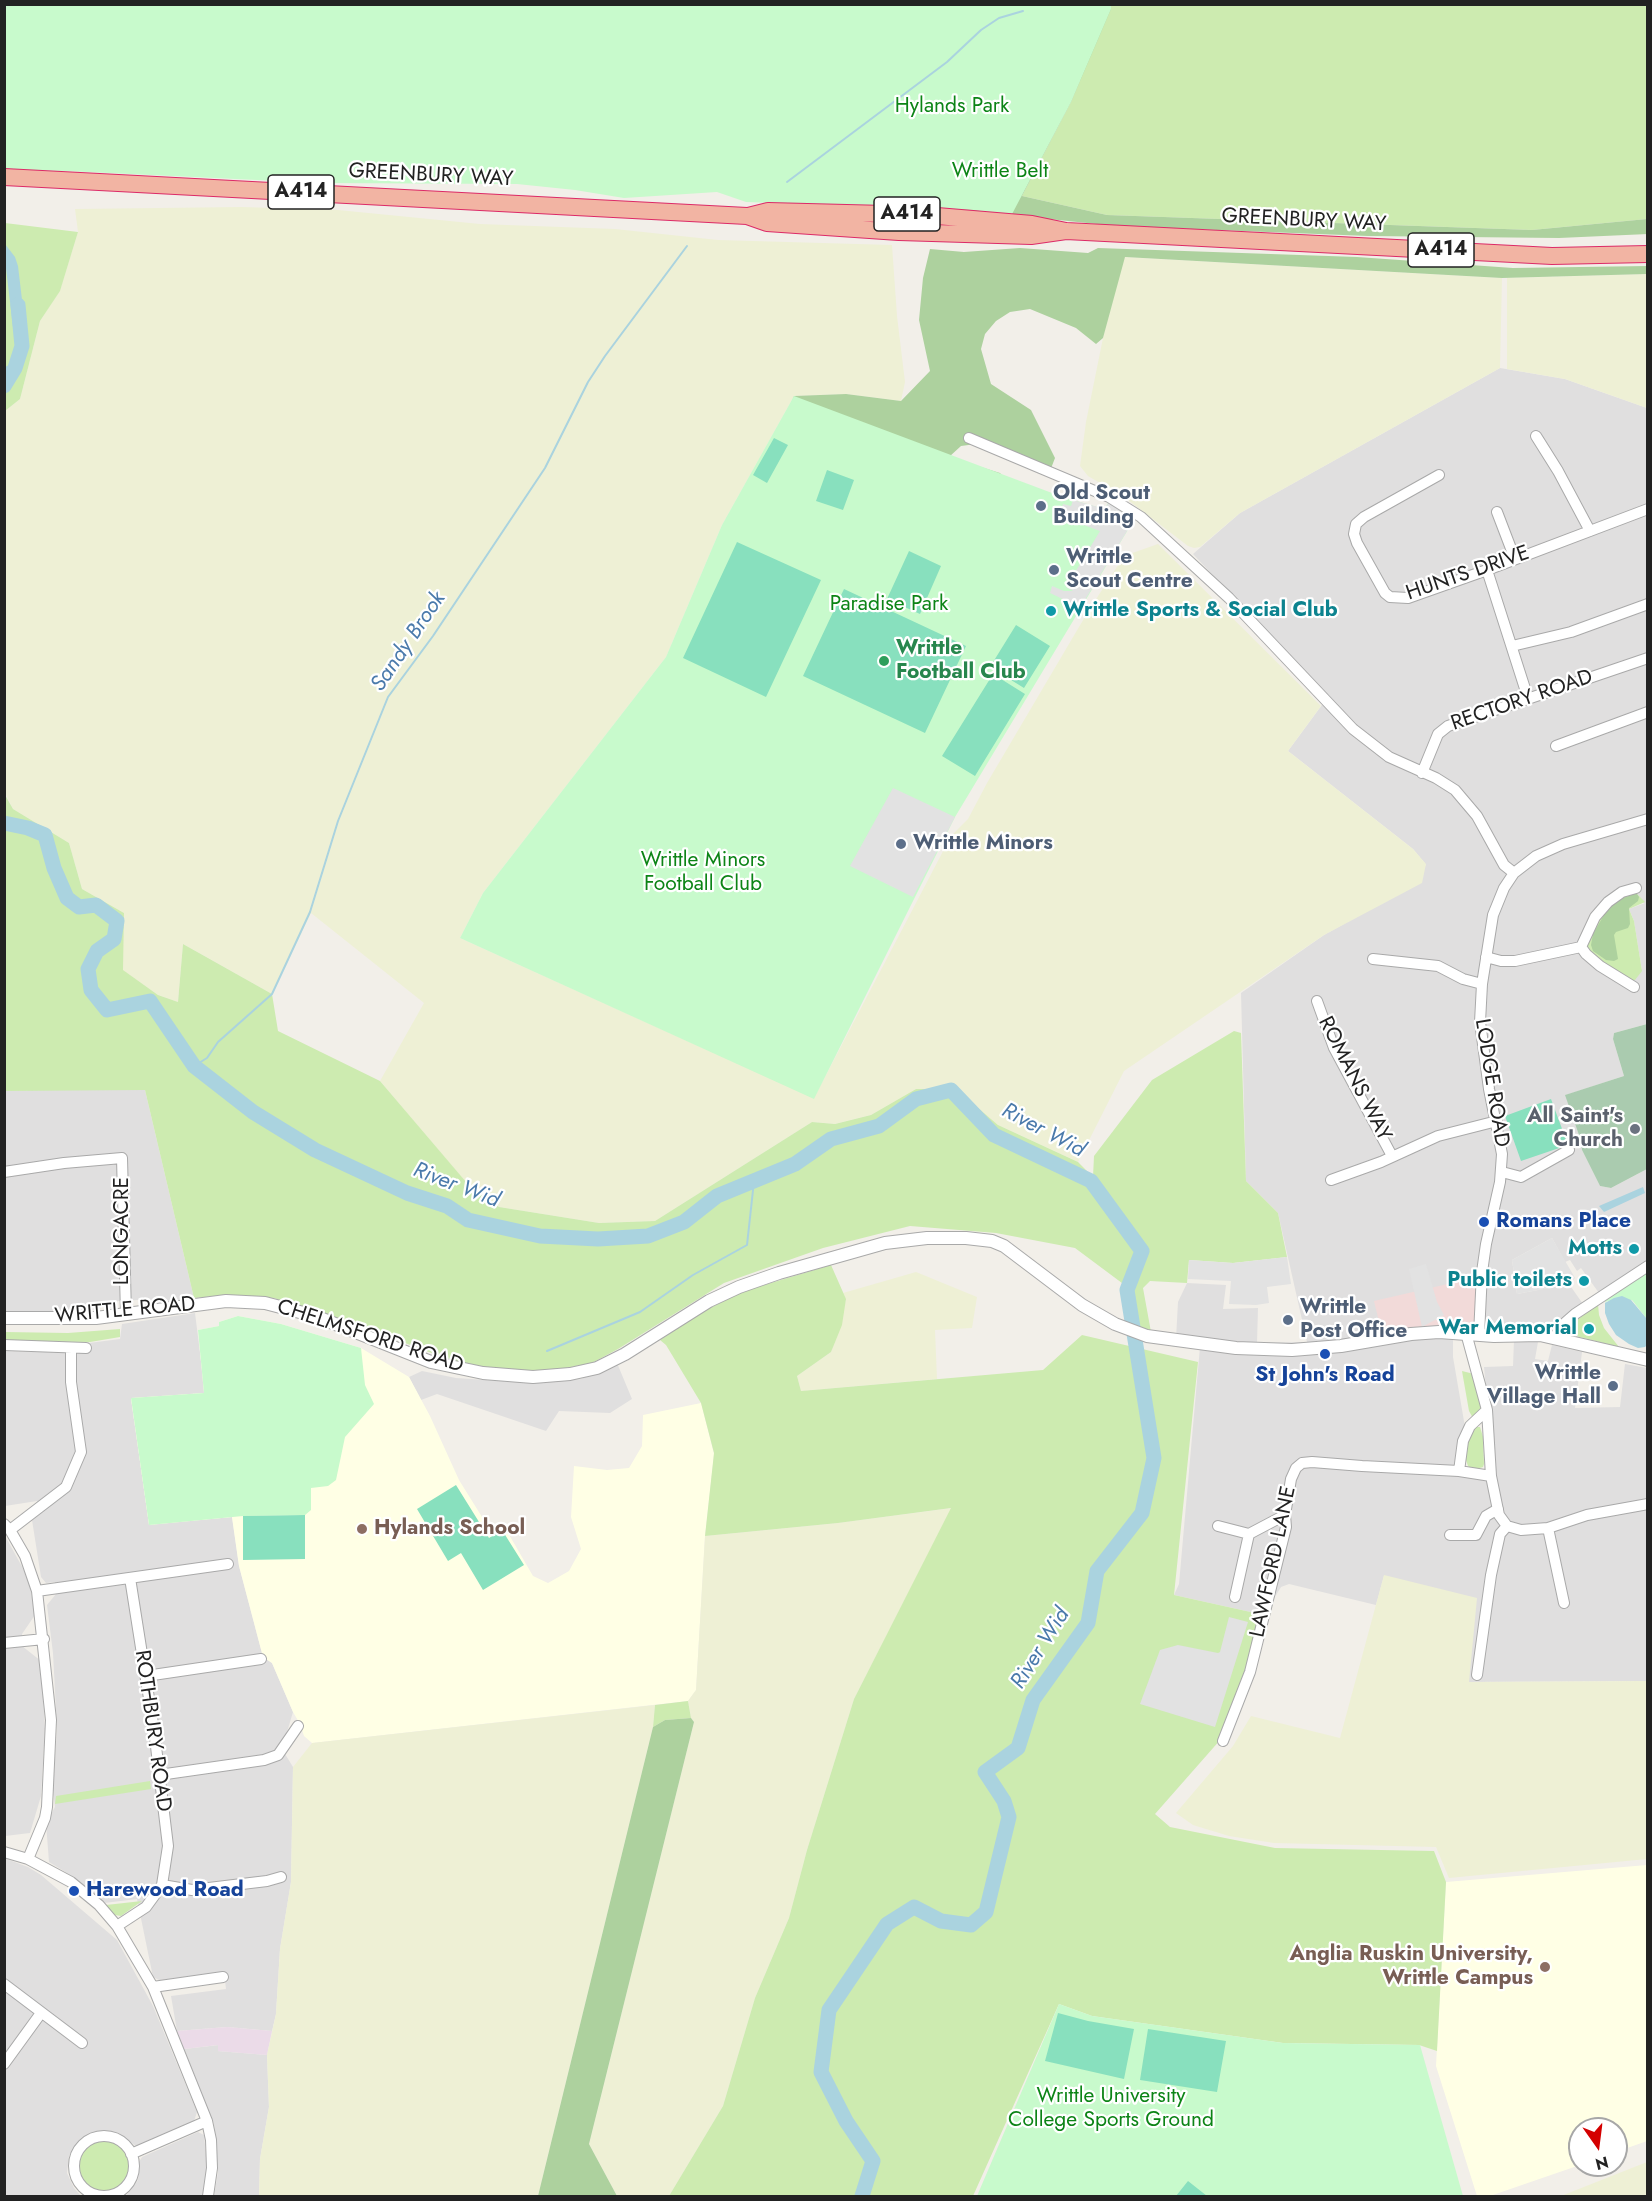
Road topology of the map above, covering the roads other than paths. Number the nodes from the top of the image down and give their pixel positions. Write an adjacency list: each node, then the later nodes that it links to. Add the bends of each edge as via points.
1 (4, 177): 2 (highway, GREENBURY WAY / A414, via 747,216 768,211 944,216 1066,231 1552,256)
2 (1647, 254)
3 (1536, 436): 8 (street)
4 (969, 438): 17 (street, via 1109,497 1141,517 1229,598 1353,729 1389,756)
5 (1439, 475): 10 (street, HUNTS DRIVE, via 1356,524 1357,543 1385,593 1398,599)
6 (1647, 509): 8 (street, HUNTS DRIVE)
7 (1497, 512): 9 (street)
8 (1590, 531): 9 (street, HUNTS DRIVE)
9 (1515, 559): 10 (street, HUNTS DRIVE)
10 (1487, 570): 12 (street)
11 (1647, 604): 12 (street, via 1577,630)
12 (1512, 645): 14 (street)
13 (1647, 658): 14 (street, RECTORY ROAD)
14 (1528, 698): 17 (street, RECTORY ROAD, via 1442,729)
15 (1647, 712): 16 (street)
16 (1556, 746)
17 (1422, 772): 19 (street, via 1461,795 1498,856)
18 (1647, 819): 19 (street, LODGE ROAD, via 1549,850)
19 (1514, 873): 22 (street, LODGE ROAD, via 1492,915)
20 (1636, 888): 21 (street, via 1608,902 1595,917)
21 (1581, 947): 22 (street, via 1515,961); 25 (street, via 1600,966)
22 (1485, 957): 24 (street, LODGE ROAD)
23 (1373, 959): 24 (street, via 1438,966)
24 (1482, 984): 27 (street, LODGE ROAD, via 1480,1022)
25 (1634, 987)
26 (1317, 1001): 29 (street, ROMANS WAY, via 1334,1048)
27 (1497, 1121): 29 (street, ROMANS WAY, via 1438,1136); 31 (street, LODGE ROAD)
28 (1569, 1150): 32 (street)
29 (1392, 1156): 33 (street, ROMANS WAY)
30 (4, 1172): 37 (street, LONGACRE, via 122,1158)
31 (1502, 1172): 32 (street); 34 (street, LODGE ROAD)
32 (1521, 1177): 34 (street)
33 (1331, 1180)
34 (1497, 1192): 39 (street, LODGE ROAD)
35 (1647, 1266): 40 (street, via 1575,1314 1559,1328)
36 (246, 1301): 37 (street, WRITTLE ROAD); 39 (street, CHELMSFORD ROAD, via 315,1316 453,1368 510,1376 570,1374 609,1363 709,1301 749,1283 885,1243 966,1238 1004,1246 1082,1305 1141,1335 1236,1348 1292,1350 1424,1333)
37 (126, 1314): 38 (street, WRITTLE ROAD)
38 (4, 1318)
39 (1473, 1334): 40 (street, CHELMSFORD ROAD); 45 (street, LODGE ROAD)
40 (1555, 1338): 44 (street, CHELMSFORD ROAD)
41 (4, 1345): 42 (street)
42 (70, 1348): 43 (street); 53 (street, via 81,1452 66,1487)
43 (86, 1348)
44 (1647, 1360)
45 (1487, 1410): 46 (street, via 1470,1426 1463,1441); 47 (street, LODGE ROAD)
46 (1460, 1471): 47 (street, LAWFORD LANE); 50 (street, LAWFORD LANE, via 1302,1463 1292,1479)
47 (1491, 1476): 49 (street, LODGE ROAD)
48 (1647, 1504): 54 (street, via 1587,1515)
49 (1498, 1509): 52 (street, LODGE ROAD); 56 (street, via 1486,1516 1476,1535)
50 (1285, 1515): 55 (street); 68 (street, LAWFORD LANE, via 1286,1527 1250,1672)
51 (1218, 1526): 55 (street)
52 (1507, 1526): 54 (street, via 1521,1530); 65 (street, via 1500,1534 1491,1575)
53 (7, 1527): 59 (street, via 28,1562)
54 (1548, 1528): 61 (street)
55 (1250, 1534): 60 (street)
56 (1450, 1535)
57 (228, 1564): 58 (street)
58 (129, 1578): 59 (street); 66 (street, ROTHBURY ROAD)
59 (37, 1591): 62 (street)
60 (1235, 1597)
61 (1564, 1603)
62 (44, 1639): 63 (street); 71 (street, via 51,1720 47,1807)
63 (4, 1643)
64 (261, 1659): 66 (street)
65 (1477, 1675)
66 (146, 1676): 69 (street, ROTHBURY ROAD)
67 (298, 1726): 69 (street, via 278,1755 264,1760)
68 (1223, 1742)
69 (159, 1775): 73 (street, ROTHBURY ROAD, via 168,1846)
70 (4, 1852): 71 (street)
71 (28, 1859): 74 (street, via 71,1882)
72 (281, 1876): 73 (street, via 192,1890)
73 (162, 1886): 74 (street, via 146,1907)
74 (117, 1926): 77 (street)
75 (223, 1977): 77 (street)
76 (4, 1984): 78 (street)
77 (153, 1987): 81 (street)
78 (41, 2013): 79 (street); 80 (street)
79 (82, 2043)
80 (4, 2064)
81 (207, 2121): 82 (street); 84 (street, via 212,2168)
82 (131, 2154): 83 (street, via 134,2164 129,2183 113,2195); 83 (street, via 118,2140 109,2137 90,2140 76,2154 74,2172 78,2182 84,2190)
83 (103, 2196)
84 (208, 2196)

